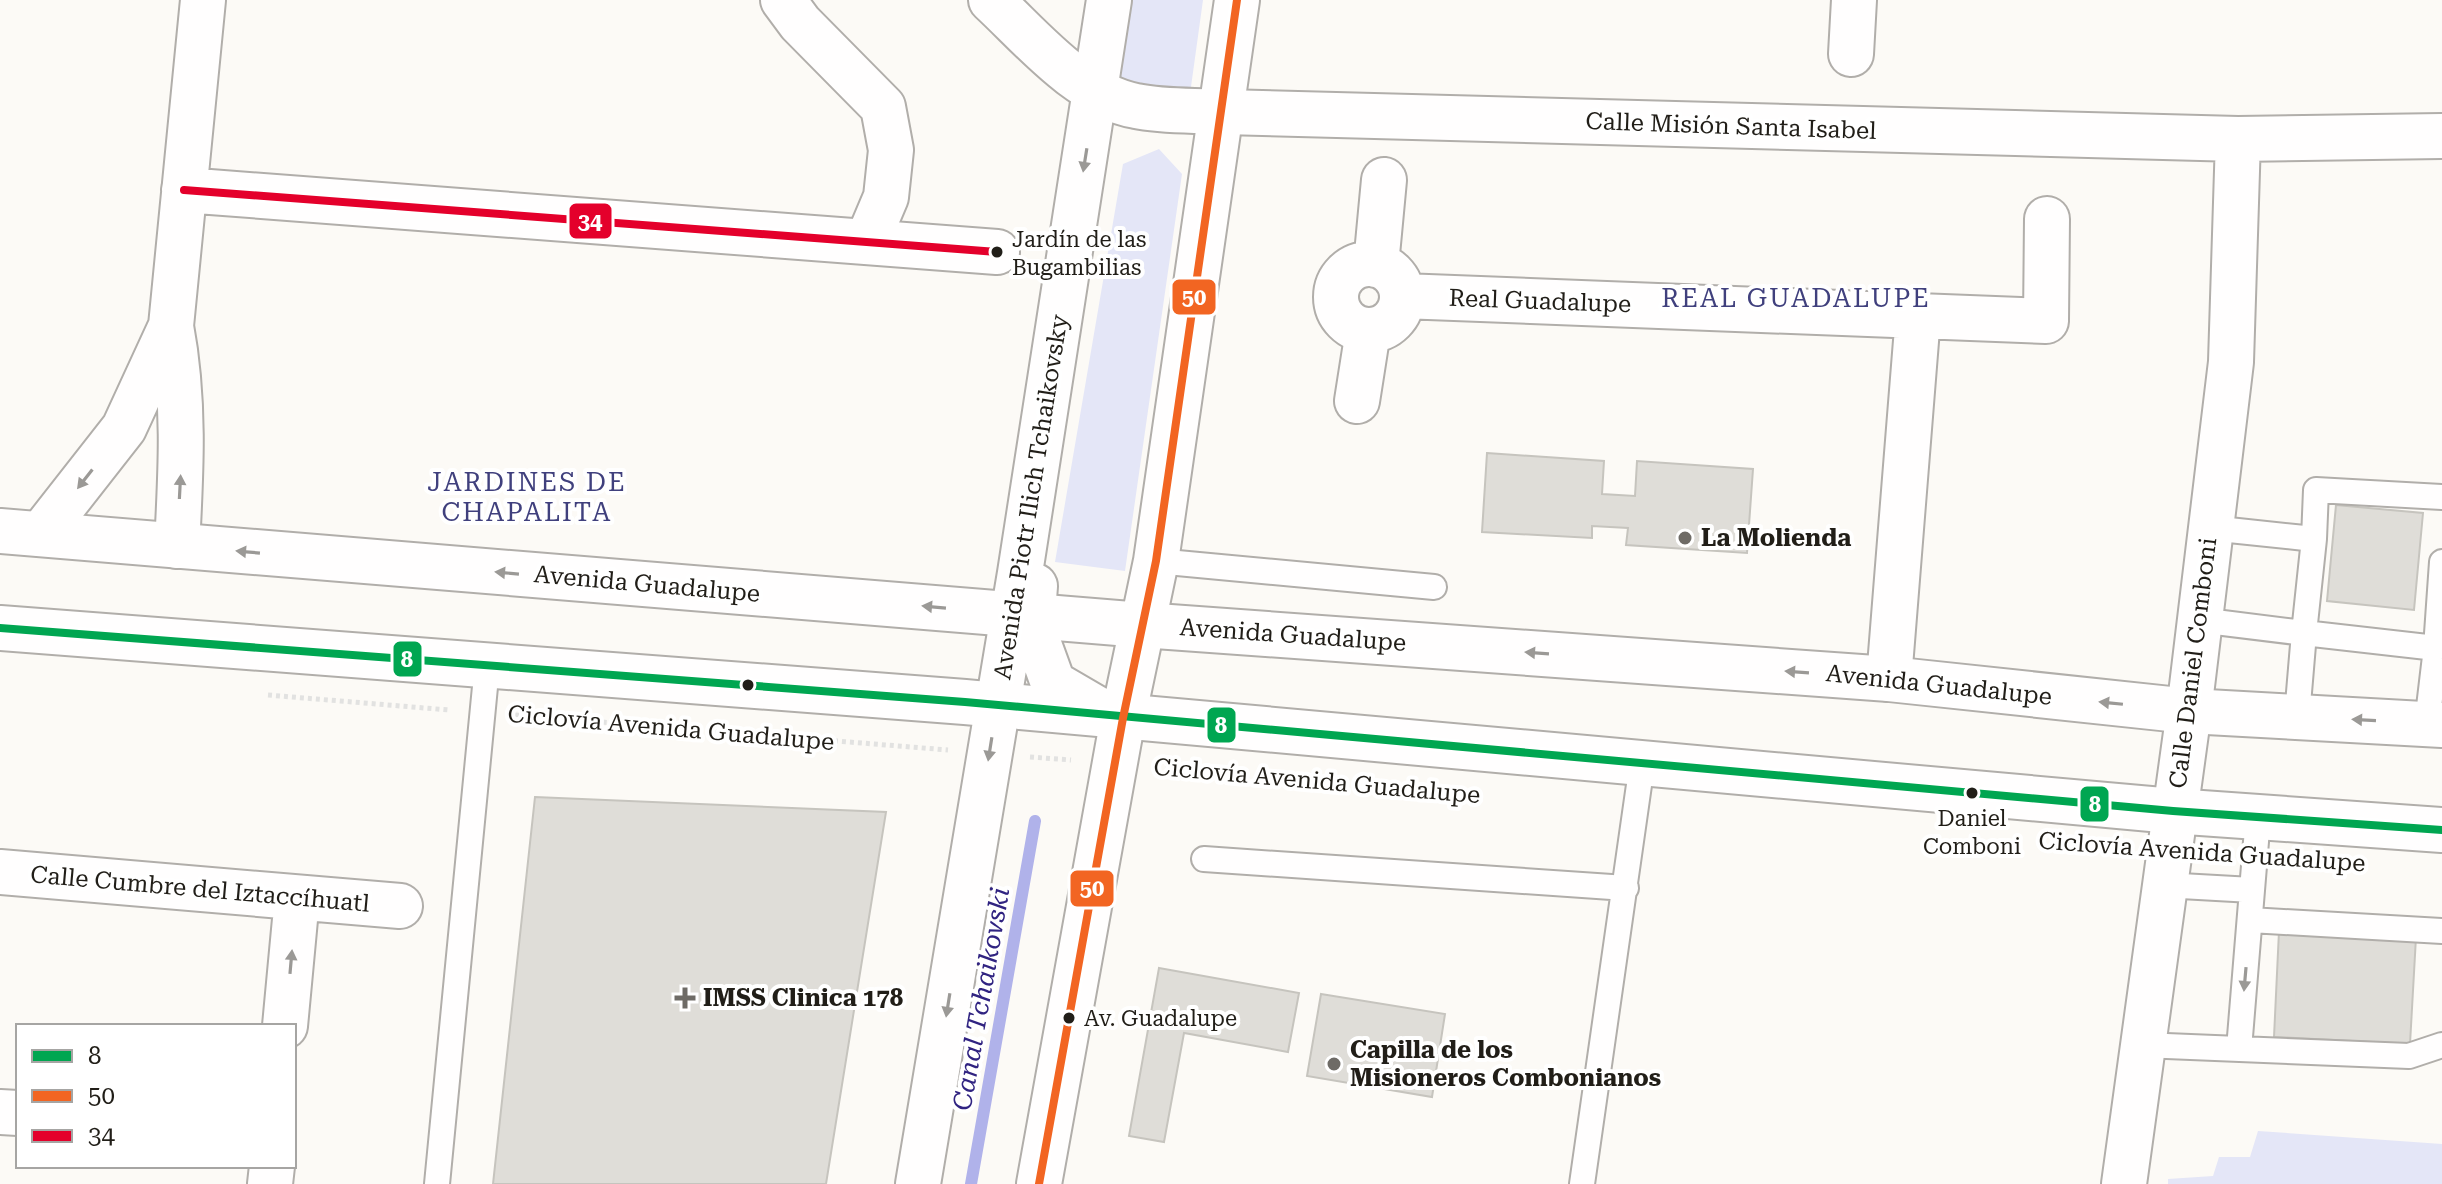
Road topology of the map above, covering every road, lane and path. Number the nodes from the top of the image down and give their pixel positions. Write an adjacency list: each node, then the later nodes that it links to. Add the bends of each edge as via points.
1 (203, 0): 13 (street)
2 (783, 0): 15 (street, via 883,107 891,150 886,197)
3 (991, 0): 8 (street, Calle Misión Santa Isabel)
4 (1109, 0): 8 (street, Avenida Piotr Ilich Tchaikovsky)
5 (1237, 0): 9 (street)
6 (1854, 0): 7 (street)
7 (1851, 54)
8 (1096, 91): 9 (street, Calle Misión Santa Isabel, via 1135,106); 30 (street, Avenida Piotr Ilich Tchaikovsky, one-way to 30, via 1037,464)
9 (1224, 112): 11 (street, Calle Misión Santa Isabel); 27 (street)
10 (2442, 136): 11 (street, Calle Misión Santa Isabel)
11 (2238, 139): 23 (street, Calle Daniel Comboni, via 2231,362)
12 (1384, 180): 17 (street)
13 (184, 190): 15 (street); 19 (street)
14 (2047, 219): 18 (street, Real Guadalupe, via 2046,321)
15 (867, 242): 16 (street)
16 (997, 252)
17 (1389, 280): 18 (street, Real Guadalupe); 20 (street, via 1401,306 1389,324); 20 (street, Real Guadalupe, via 1365,264 1345,273 1336,293 1340,314)
18 (1918, 316): 37 (street)
19 (171, 326): 24 (street, one-way to 24, via 124,428); 26 (street, one-way to 19, via 183,428)
20 (1368, 331): 21 (street)
21 (1357, 401)
22 (2442, 497): 25 (lane, via 2316,490)
23 (2210, 528): 25 (lane); 31 (street, Calle Daniel Comboni)
24 (21, 533): 26 (street, Avenida Guadalupe)
25 (2314, 539): 34 (lane)
26 (177, 546): 30 (street, Avenida Guadalupe, one-way to 26)
27 (1156, 561): 29 (lane); 32 (street)
28 (2442, 562): 35 (lane)
29 (1434, 587)
30 (1022, 615): 32 (street, Avenida Guadalupe); 39 (street, Avenida Piotr Ilich Tchaikovsky); 44 (street, via 1053,683)
31 (2199, 620): 34 (lane); 41 (street, Calle Daniel Comboni)
32 (1142, 625): 37 (street, Avenida Guadalupe, one-way to 32); 44 (street)
33 (0, 628): 36 (street)
34 (2304, 633): 35 (lane); 43 (lane)
35 (2436, 648): 45 (lane)
36 (487, 666): 39 (street); 68 (lane)
37 (1889, 679): 41 (street, Avenida Guadalupe, one-way to 37)
38 (252, 694): 40 (path)
39 (997, 705): 44 (street); 69 (street, Avenida Piotr Ilich Tchaikovsky, one-way to 69)
40 (458, 711)
41 (2189, 711): 43 (street, Avenida Guadalupe); 52 (street, Calle Daniel Comboni)
42 (505, 714): 46 (path, Ciclovía Avenida Guadalupe)
43 (2297, 716): 45 (street, Avenida Guadalupe, one-way to 43)
44 (1118, 718): 49 (street); 70 (street)
45 (2434, 724)
46 (950, 750)
47 (1014, 755): 48 (path)
48 (1077, 760)
49 (1642, 764): 52 (street); 58 (lane)
50 (1141, 765): 51 (path, Ciclovía Avenida Guadalupe)
51 (1252, 774)
52 (2173, 811): 53 (street); 57 (street, Calle Daniel Comboni)
53 (2258, 817): 54 (street); 59 (lane)
54 (2442, 830)
55 (1204, 859): 58 (lane)
56 (0, 872): 60 (street, Calle Cumbre del Iztaccíhuatl)
57 (2163, 885): 59 (lane); 65 (street, Calle Daniel Comboni)
58 (1626, 888): 71 (lane)
59 (2252, 890): 62 (lane)
60 (297, 898): 61 (street, Calle Cumbre del Iztaccíhuatl); 64 (street, one-way to 60)
61 (400, 906)
62 (2250, 920): 63 (lane); 67 (lane, one-way to 67)
63 (2442, 931)
64 (285, 1024)
65 (2142, 1045): 67 (lane); 72 (street, Calle Daniel Comboni)
66 (2442, 1046): 67 (lane, via 2409,1056)
67 (2239, 1049)
68 (437, 1184)
69 (918, 1184)
70 (1039, 1184)
71 (1582, 1184)
72 (2124, 1184)

